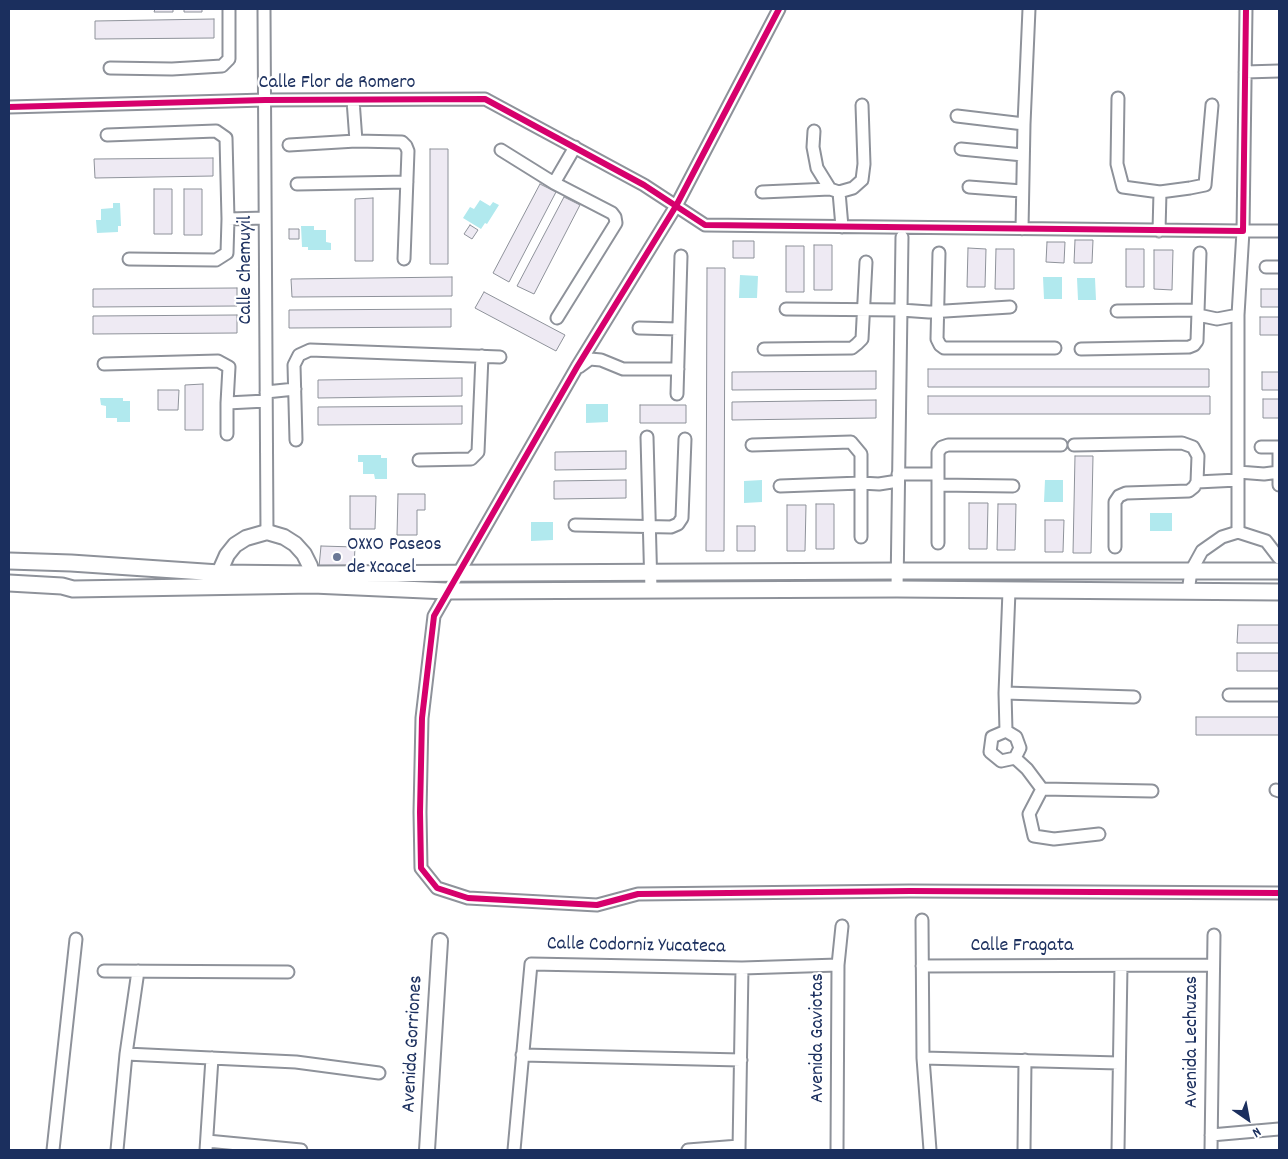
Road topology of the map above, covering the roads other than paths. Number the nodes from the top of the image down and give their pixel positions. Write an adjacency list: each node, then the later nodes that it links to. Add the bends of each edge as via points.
1 (229, 9): 6 (street, via 229,59 222,66)
2 (264, 9): 10 (street, Calle Chemuyil)
3 (779, 9): 33 (street)
4 (1029, 9): 16 (street)
5 (1246, 9): 8 (street)
6 (110, 68)
7 (1279, 71): 8 (street)
8 (1245, 72): 39 (street)
9 (1118, 98): 32 (street, via 1117,164 1122,187)
10 (265, 100): 11 (street, Calle Flor de Romero); 14 (street, Calle Flor de Romero); 34 (street, Calle Chemuyil)
11 (353, 100): 19 (street); 21 (street, Calle Flor de Romero, via 485,99)
12 (862, 104): 29 (street, via 862,180 853,188)
13 (1212, 105): 32 (street, via 1205,185)
14 (9, 107)
15 (957, 116): 16 (street)
16 (1024, 124): 24 (street)
17 (814, 131): 29 (street, via 817,168)
18 (107, 135): 35 (street, via 216,131 226,138)
19 (356, 141): 20 (street); 25 (street, via 402,142 408,151)
20 (289, 145)
21 (575, 148): 26 (street); 33 (street, Calle Flor de Romero)
22 (961, 149): 24 (street)
23 (501, 150): 26 (street)
24 (1023, 155): 30 (street)
25 (407, 182): 27 (street); 46 (street)
26 (554, 183): 58 (street, via 612,213 616,222)
27 (297, 184)
28 (969, 187): 30 (street)
29 (834, 191): 31 (street); 36 (street)
30 (1022, 191): 37 (street)
31 (762, 192)
32 (1160, 192): 38 (street)
33 (676, 206): 36 (street, Calle Flor de Romero, via 705,225); 67 (street)
34 (265, 218): 35 (street); 71 (street, Calle Chemuyil)
35 (228, 219): 45 (street, via 227,253 216,260)
36 (842, 226): 37 (street, Calle Flor de Romero)
37 (1022, 229): 38 (street, Calle Flor de Romero)
38 (1159, 231): 39 (street, Calle Flor de Romero)
39 (1243, 231): 40 (street, Calle Flor de Romero); 57 (street)
40 (1279, 231)
41 (902, 238): 53 (street)
42 (939, 253): 54 (street)
43 (1200, 253): 56 (street)
44 (681, 256): 60 (street)
45 (129, 259)
46 (404, 259)
47 (866, 262): 52 (street)
48 (1266, 268): 49 (street)
49 (1279, 268)
50 (1010, 307): 54 (street)
51 (786, 309): 52 (street)
52 (863, 310): 53 (street); 62 (street, via 862,339 852,348)
53 (901, 310): 54 (street); 85 (street)
54 (938, 310): 61 (street, via 937,339 944,348)
55 (1117, 311): 56 (street)
56 (1198, 312): 57 (street, via 1217,319); 63 (street, via 1197,341 1189,348)
57 (1238, 315): 84 (street)
58 (557, 318)
59 (639, 328): 60 (street)
60 (679, 329): 68 (street)
61 (1055, 348)
62 (764, 349)
63 (1081, 349)
64 (482, 356): 65 (street); 69 (street, via 310,350 299,355 294,365); 82 (street, via 478,452 471,458)
65 (500, 357)
66 (104, 364): 72 (street, via 218,361 229,367)
67 (577, 368): 68 (street, via 590,359 601,360 623,370); 105 (street)
68 (678, 369): 70 (street)
69 (295, 389): 71 (street); 76 (street)
70 (677, 394)
71 (266, 396): 72 (street); 94 (street, Calle Chemuyil)
72 (227, 403): 73 (street)
73 (227, 434)
74 (647, 437): 93 (street)
75 (685, 439): 93 (street, via 682,518 671,527)
76 (296, 440)
77 (752, 445): 88 (street, via 851,442 861,454)
78 (1061, 445): 86 (street, via 948,445 938,452)
79 (1074, 445): 87 (street, via 1182,443 1193,447 1198,456)
80 (1261, 447): 81 (street)
81 (1279, 447): 83 (street)
82 (419, 460)
83 (1279, 472): 84 (street); 89 (street)
84 (1238, 476): 87 (street); 95 (street)
85 (898, 477): 86 (street); 88 (street, via 879,484); 101 (street)
86 (938, 479): 91 (street); 97 (street)
87 (1197, 482): 98 (street, via 1189,491 1119,496 1115,502)
88 (861, 483): 90 (street); 96 (street)
89 (1279, 485)
90 (780, 486)
91 (1013, 486)
92 (575, 525): 93 (street)
93 (648, 527): 104 (street)
94 (266, 532): 106 (street, via 236,545 227,555); 107 (street, via 295,544 310,566)
95 (1238, 532): 99 (street, via 1266,541); 102 (street, via 1222,537 1202,551)
96 (861, 537)
97 (938, 543)
98 (1115, 547)
99 (1279, 558)
100 (9, 561): 106 (main road, via 71,562)
101 (897, 571): 102 (main road); 104 (main road); 109 (street)
102 (1191, 571): 103 (main road); 113 (street)
103 (1279, 571)
104 (649, 572): 105 (main road); 110 (street)
105 (459, 573): 107 (main road); 111 (street)
106 (217, 580): 107 (main road); 108 (main road, via 73,589)
107 (312, 580): 111 (main road)
108 (9, 583)
109 (897, 589): 110 (main road); 112 (main road)
110 (650, 590): 111 (main road)
111 (447, 591): 124 (street, via 434,616 422,718 422,868 437,888 468,898 597,905 638,894)
112 (1009, 591): 113 (main road); 115 (street)
113 (1188, 592): 114 (main road)
114 (1279, 592)
115 (1005, 693): 118 (street); 119 (street)
116 (1279, 694): 117 (street)
117 (1229, 695)
118 (1134, 697)
119 (1006, 732): 120 (street, via 1016,737 1020,748); 120 (street, via 992,737 990,752 1001,761)
120 (1015, 758): 121 (street)
121 (1042, 789): 122 (street); 123 (street, via 1029,814 1034,836 1054,839)
122 (1152, 791)
123 (1099, 834)
124 (1279, 892)
125 (922, 920): 131 (street)
126 (842, 926): 130 (street, Avenida Gaviotas)
127 (1214, 935): 133 (street, Avenida Lechuzas)
128 (76, 939): 150 (street)
129 (440, 941): 153 (street, Avenida Gorriones)
130 (838, 965): 134 (street, Calle Codorniz Yucateca); 156 (street, Avenida Gaviotas)
131 (922, 966): 132 (street, Calle Fragata); 141 (street)
132 (1121, 966): 133 (street, Calle Fragata); 144 (street)
133 (1212, 966): 147 (street, Avenida Lechuzas)
134 (742, 968): 139 (street, Calle Codorniz Yucateca, via 530,964); 142 (street, Calle Codorniz Yucateca)
135 (104, 971): 136 (street)
136 (138, 972): 137 (street); 138 (street)
137 (288, 972)
138 (126, 1054): 140 (street); 151 (street)
139 (522, 1055): 142 (street); 154 (street, Calle Codorniz Yucateca)
140 (212, 1058): 145 (street, via 296,1062); 148 (street)
141 (923, 1058): 143 (street); 157 (street)
142 (741, 1060): 149 (street, Calle Codorniz Yucateca)
143 (1026, 1060): 144 (street); 158 (street)
144 (1120, 1063): 159 (street)
145 (379, 1073)
146 (1279, 1129): 147 (street)
147 (1211, 1135): 160 (street, Avenida Lechuzas)
148 (206, 1146): 152 (street)
149 (739, 1148): 155 (street, Calle Codorniz Yucateca)
150 (53, 1150)
151 (117, 1150)
152 (301, 1150)
153 (427, 1150)
154 (514, 1150)
155 (688, 1150)
156 (837, 1150)
157 (930, 1150)
158 (1024, 1150)
159 (1118, 1150)
160 (1211, 1150)

